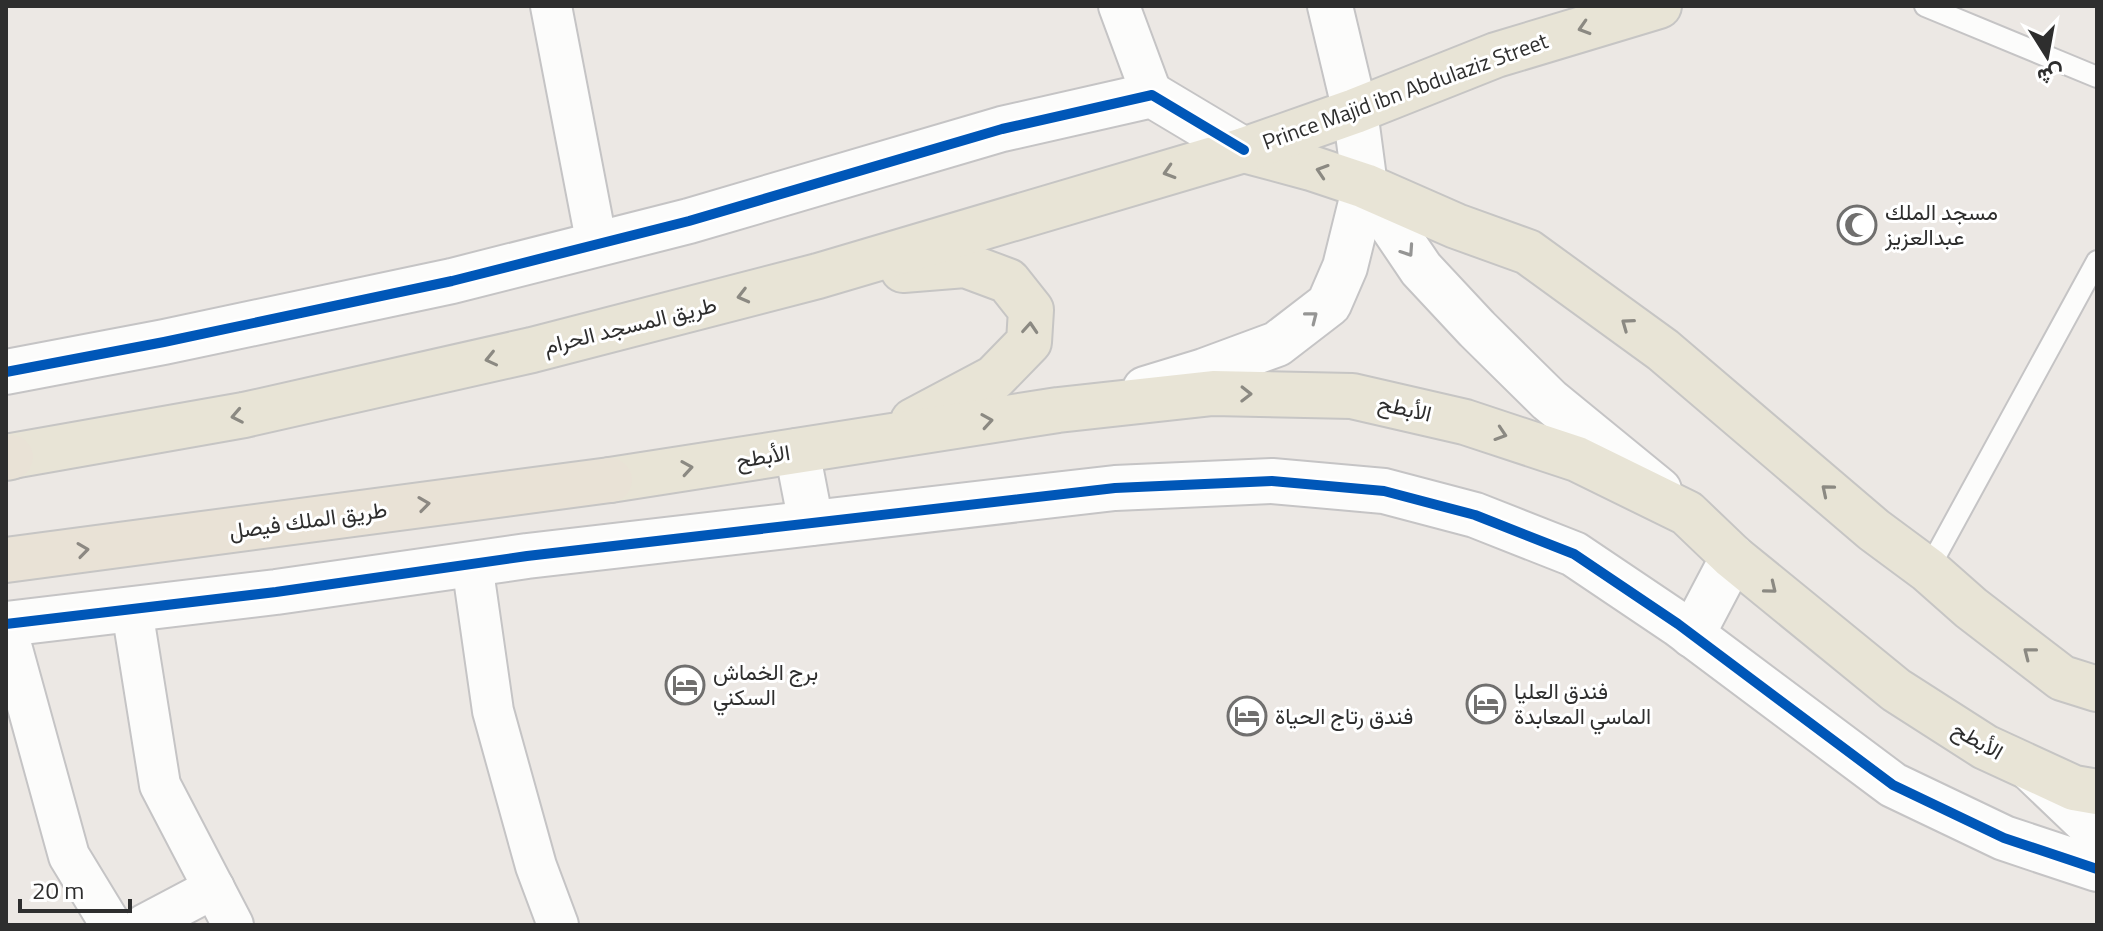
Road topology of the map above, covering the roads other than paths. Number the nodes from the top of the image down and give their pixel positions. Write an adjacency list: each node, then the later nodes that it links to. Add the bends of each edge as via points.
1 (551, 6): 11 (street)
2 (1119, 6): 7 (street)
3 (1330, 6): 8 (street)
4 (1659, 6): 8 (main road, Prince Majid ibn Abdulaziz Street, one-way to 8, via 1496,55)
5 (1925, 6): 6 (lane)
6 (2097, 77)
7 (1152, 95): 9 (street); 11 (street, via 1002,129)
8 (1355, 111): 9 (main road, Prince Majid ibn Abdulaziz Street); 10 (street)
9 (1244, 150): 10 (main road, one-way to 9); 13 (main road, طريق المسجد الحرام, one-way to 13)
10 (1365, 186): 15 (street, one-way to 10, via 1277,344 1329,304 1345,267); 20 (street, one-way to 20, via 1421,269 1477,329 1549,400); 25 (main road, one-way to 10, via 1663,350 1528,252)
11 (597, 245): 14 (street, via 452,281)
12 (2097, 261): 25 (lane)
13 (818, 276): 16 (main road, one-way to 13, via 994,378 1029,342 1031,310 1008,281 965,265); 18 (main road, طريق المسجد الحرام, one-way to 18, via 532,350 244,415)
14 (6, 372)
15 (1085, 407): 16 (main road, الأبطح, one-way to 15); 20 (main road, الأبطح, one-way to 20, via 1213,393 1352,396 1465,422 1577,459)
16 (883, 437): 17 (main road, الأبطح)
17 (797, 451): 19 (main road, الأبطح, one-way to 17); 21 (street)
18 (8, 457)
19 (610, 480): 23 (highway, طريق الملك فيصل, one-way to 19)
20 (1687, 513): 22 (main road, الأبطح)
21 (811, 523): 24 (street); 28 (street, via 1115,488 1272,481 1384,491 1475,515 1574,554)
22 (1733, 557): 28 (street); 30 (main road, الأبطح, one-way to 30, via 1896,690 1985,747)
23 (6, 560)
24 (472, 564): 26 (street); 38 (street, via 493,711)
25 (1928, 570): 29 (main road, one-way to 25, via 2062,678)
26 (132, 610): 27 (street); 34 (street, via 160,785)
27 (6, 625): 35 (street, via 69,856)
28 (1692, 635): 33 (street, via 1893,785 2004,838)
29 (2097, 689)
30 (2029, 767): 31 (main road, الأبطح, via 2074,788); 32 (street)
31 (2097, 792)
32 (2097, 832)
33 (2097, 869)
34 (214, 888): 36 (street); 37 (street)
35 (111, 925)
36 (144, 925)
37 (233, 925)
38 (558, 925)

